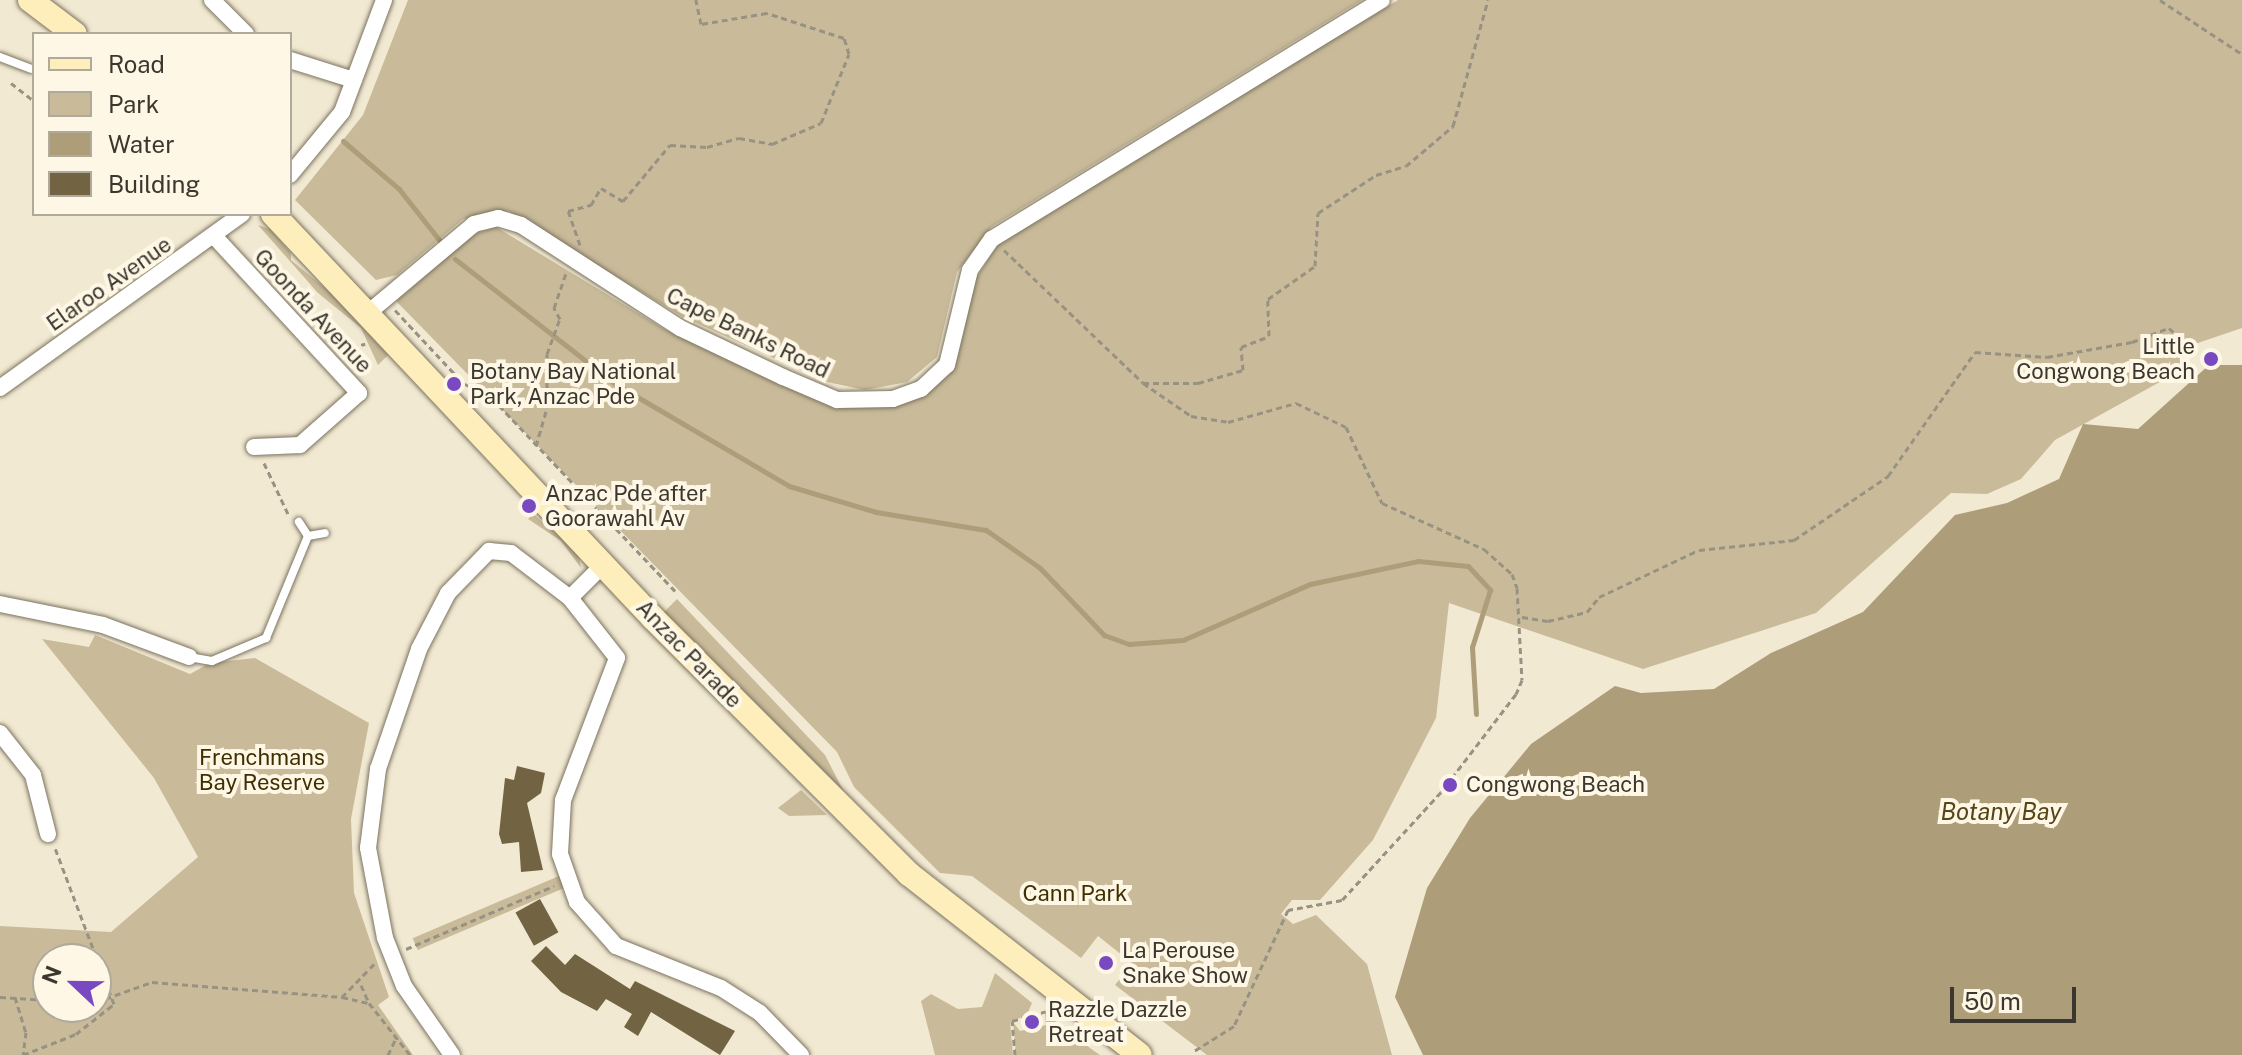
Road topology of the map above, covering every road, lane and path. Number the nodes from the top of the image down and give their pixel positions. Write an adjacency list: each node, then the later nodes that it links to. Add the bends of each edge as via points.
1 (30, 0): 8 (main road)
2 (212, 0): 9 (street)
3 (384, 0): 14 (street)
4 (696, 0): 22 (path, via 701,24 767,13 844,38 849,54 821,123 772,144 739,138 707,147 670,145 623,201 601,188 591,205 568,211 582,242)
5 (1382, 0): 21 (street, Cape Banks Road)
6 (1488, 0): 28 (path, via 1453,126 1406,166 1318,213 1315,266 1268,299 1269,336 1241,347 1243,370 1198,383)
7 (2160, 0): 10 (path)
8 (72, 32)
9 (244, 32)
10 (2242, 54)
11 (0, 57): 13 (lane)
12 (292, 61): 14 (street)
13 (31, 69)
14 (354, 80): 17 (street, via 337,121)
15 (11, 83): 16 (path)
16 (32, 99)
17 (292, 173)
18 (239, 216): 20 (street, Elaroo Avenue)
19 (275, 216): 24 (main road, Anzac Parade)
20 (214, 236): 27 (street, Goonda Avenue); 29 (street, Elaroo Avenue)
21 (992, 239): 22 (street, Cape Banks Road, via 970,270 947,365 921,389 865,403 837,400 680,328); 28 (path)
22 (571, 259): 24 (street, Cape Banks Road, via 521,225 487,219); 30 (path, via 554,308 560,319 547,354 547,408)
23 (392, 307): 30 (path)
24 (368, 313): 35 (main road, Anzac Parade)
25 (365, 344): 27 (path)
26 (2189, 346): 39 (path, via 2169,328 2132,342 2047,357 1975,352 1888,476 1794,540 1699,550 1599,597 1587,612 1548,621)
27 (333, 359): 31 (street, Goonda Avenue, via 359,393 353,405 300,445)
28 (1143, 383): 39 (path, via 1191,416 1228,422 1296,403 1325,414 1354,435 1391,511 1480,546 1502,563 1515,583)
29 (0, 388)
30 (536, 446): 36 (path)
31 (259, 447): 32 (path, via 264,471 288,516)
32 (299, 522): 34 (lane)
33 (325, 533): 34 (lane)
34 (308, 536): 40 (lane, via 266,638 212,661)
35 (603, 565): 37 (street); 62 (main road, Anzac Parade, via 909,874)
36 (677, 593)
37 (570, 598): 44 (street, via 618,666 565,788 559,840); 45 (street, via 511,553 489,551 465,569 426,635 378,769 368,848)
38 (0, 604): 40 (street, via 103,625)
39 (1522, 620): 55 (path, via 1522,684 1487,732 1342,900 1289,908 1234,1026)
40 (189, 657)
41 (0, 733): 42 (street, via 33,775)
42 (48, 834)
43 (61, 858): 51 (path)
44 (567, 880): 45 (path); 60 (street, via 608,941 721,988 767,1019)
45 (392, 955): 46 (path, via 372,962); 59 (street, via 404,986)
46 (361, 985): 49 (path); 52 (path)
47 (0, 997): 48 (path)
48 (15, 997): 50 (path); 56 (path, via 26,1032)
49 (342, 997): 51 (path, via 152,982); 52 (path)
50 (32, 999)
51 (114, 1001): 56 (path, via 76,1034)
52 (369, 1003): 54 (path)
53 (1046, 1011): 61 (path, via 1012,1021)
54 (396, 1038): 57 (path); 58 (path)
55 (1194, 1051)
56 (23, 1055)
57 (388, 1055)
58 (410, 1055)
59 (452, 1055)
60 (801, 1055)
61 (1015, 1055)
62 (1140, 1055)

